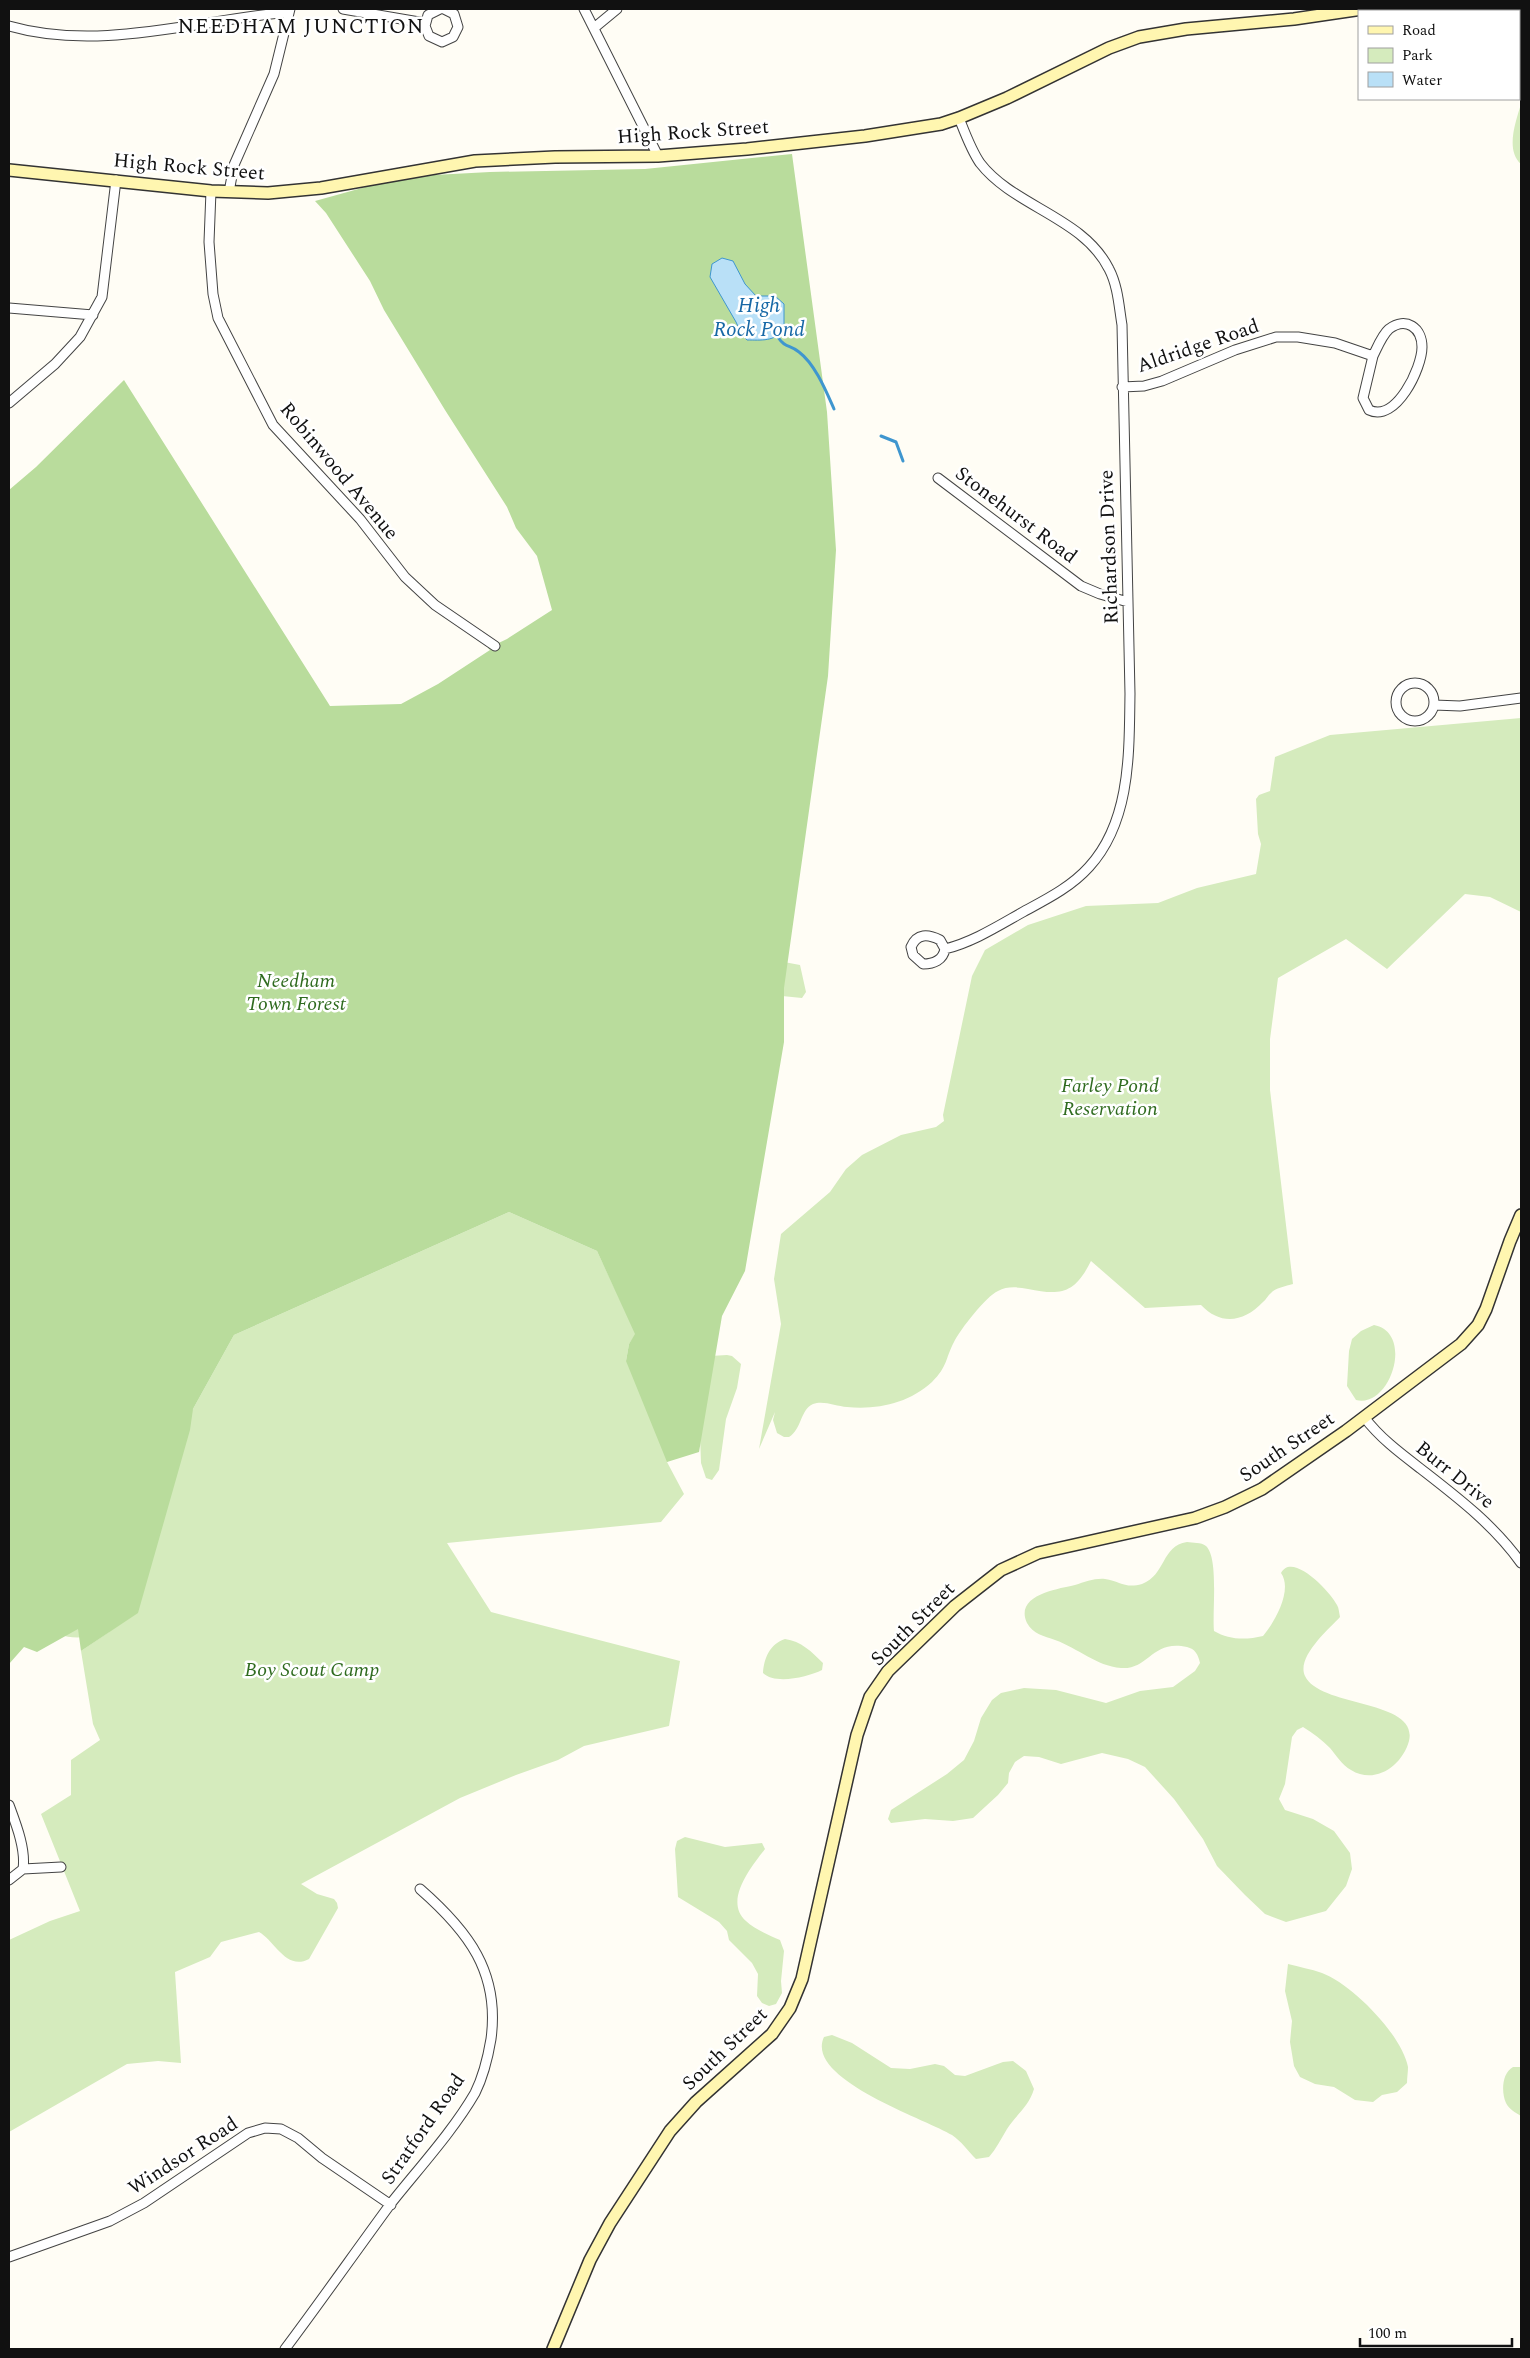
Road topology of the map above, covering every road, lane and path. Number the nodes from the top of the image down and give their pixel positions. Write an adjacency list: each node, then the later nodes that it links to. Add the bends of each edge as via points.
1 (343, 9): 8 (street)
2 (442, 9): 8 (street, via 430,13); 8 (street, via 454,14 458,22 453,37 442,42 434,40)
3 (584, 9): 10 (street)
4 (617, 9): 10 (street)
5 (1362, 9): 7 (street, High Rock Street)
6 (290, 10): 9 (street, via 119,34 48,34); 16 (street, via 274,74 234,165)
7 (1329, 12): 11 (street, High Rock Street, via 1139,37 1108,48)
8 (425, 23)
9 (9, 26)
10 (594, 28): 12 (street)
11 (959, 118): 12 (street, High Rock Street, via 941,124 844,138); 20 (street, Richardson Drive, via 980,163 997,180 1076,231 1109,269 1122,326)
12 (658, 156): 16 (street, High Rock Street, via 475,161 321,188 268,193)
13 (9, 170): 14 (street, High Rock Street)
14 (116, 180): 15 (street, High Rock Street); 18 (street, via 102,297)
15 (211, 191): 16 (street, High Rock Street); 24 (street, Robinwood Avenue, via 209,242 218,318 273,425 343,500 422,594)
16 (229, 192)
17 (9, 308): 18 (street)
18 (93, 315): 21 (street, via 80,337 55,364)
19 (1373, 356): 19 (street, via 1363,398 1370,410 1381,413 1390,409 1409,387 1421,357 1421,338 1416,328 1408,323 1388,330); 20 (street, Aldridge Road, via 1335,343 1276,337 1235,350 1162,381)
20 (1122, 387): 23 (street, Richardson Drive)
21 (9, 403)
22 (938, 478): 23 (street, Stonehurst Road, via 1081,586)
23 (1128, 602): 27 (street, Richardson Drive, via 1129,751 1124,793 1111,835 1088,868 1066,887 970,942)
24 (495, 646)
25 (1521, 698): 26 (street, via 1460,706)
26 (1434, 705): 26 (street, via 1430,691 1418,683 1404,686 1397,698 1400,712 1412,720 1426,717)
27 (945, 949)
28 (1521, 1216): 29 (street, South Street, via 1478,1325 1461,1344)
29 (1364, 1417): 30 (street, Burr Drive, via 1382,1438 1494,1530); 39 (street, South Street, via 1262,1489 1225,1507 1195,1518 1038,1553 1000,1570 955,1606 888,1670 870,1697 857,1735 810,1950 790,2008 772,2034 696,2102 670,2130 590,2260)
30 (1521, 1563)
31 (9, 1805): 33 (street, via 23,1856)
32 (60, 1867): 33 (street)
33 (23, 1869): 34 (street)
34 (9, 1880)
35 (420, 1890): 36 (street, Stratford Road, via 453,1920 476,1950 490,1991 493,2021 489,2048 475,2093)
36 (390, 2205): 37 (street, Windsor Road, via 298,2138 281,2129 265,2128 248,2133 144,2203 110,2221); 38 (street, Stratford Road)
37 (9, 2257)
38 (284, 2349)
39 (552, 2349)

